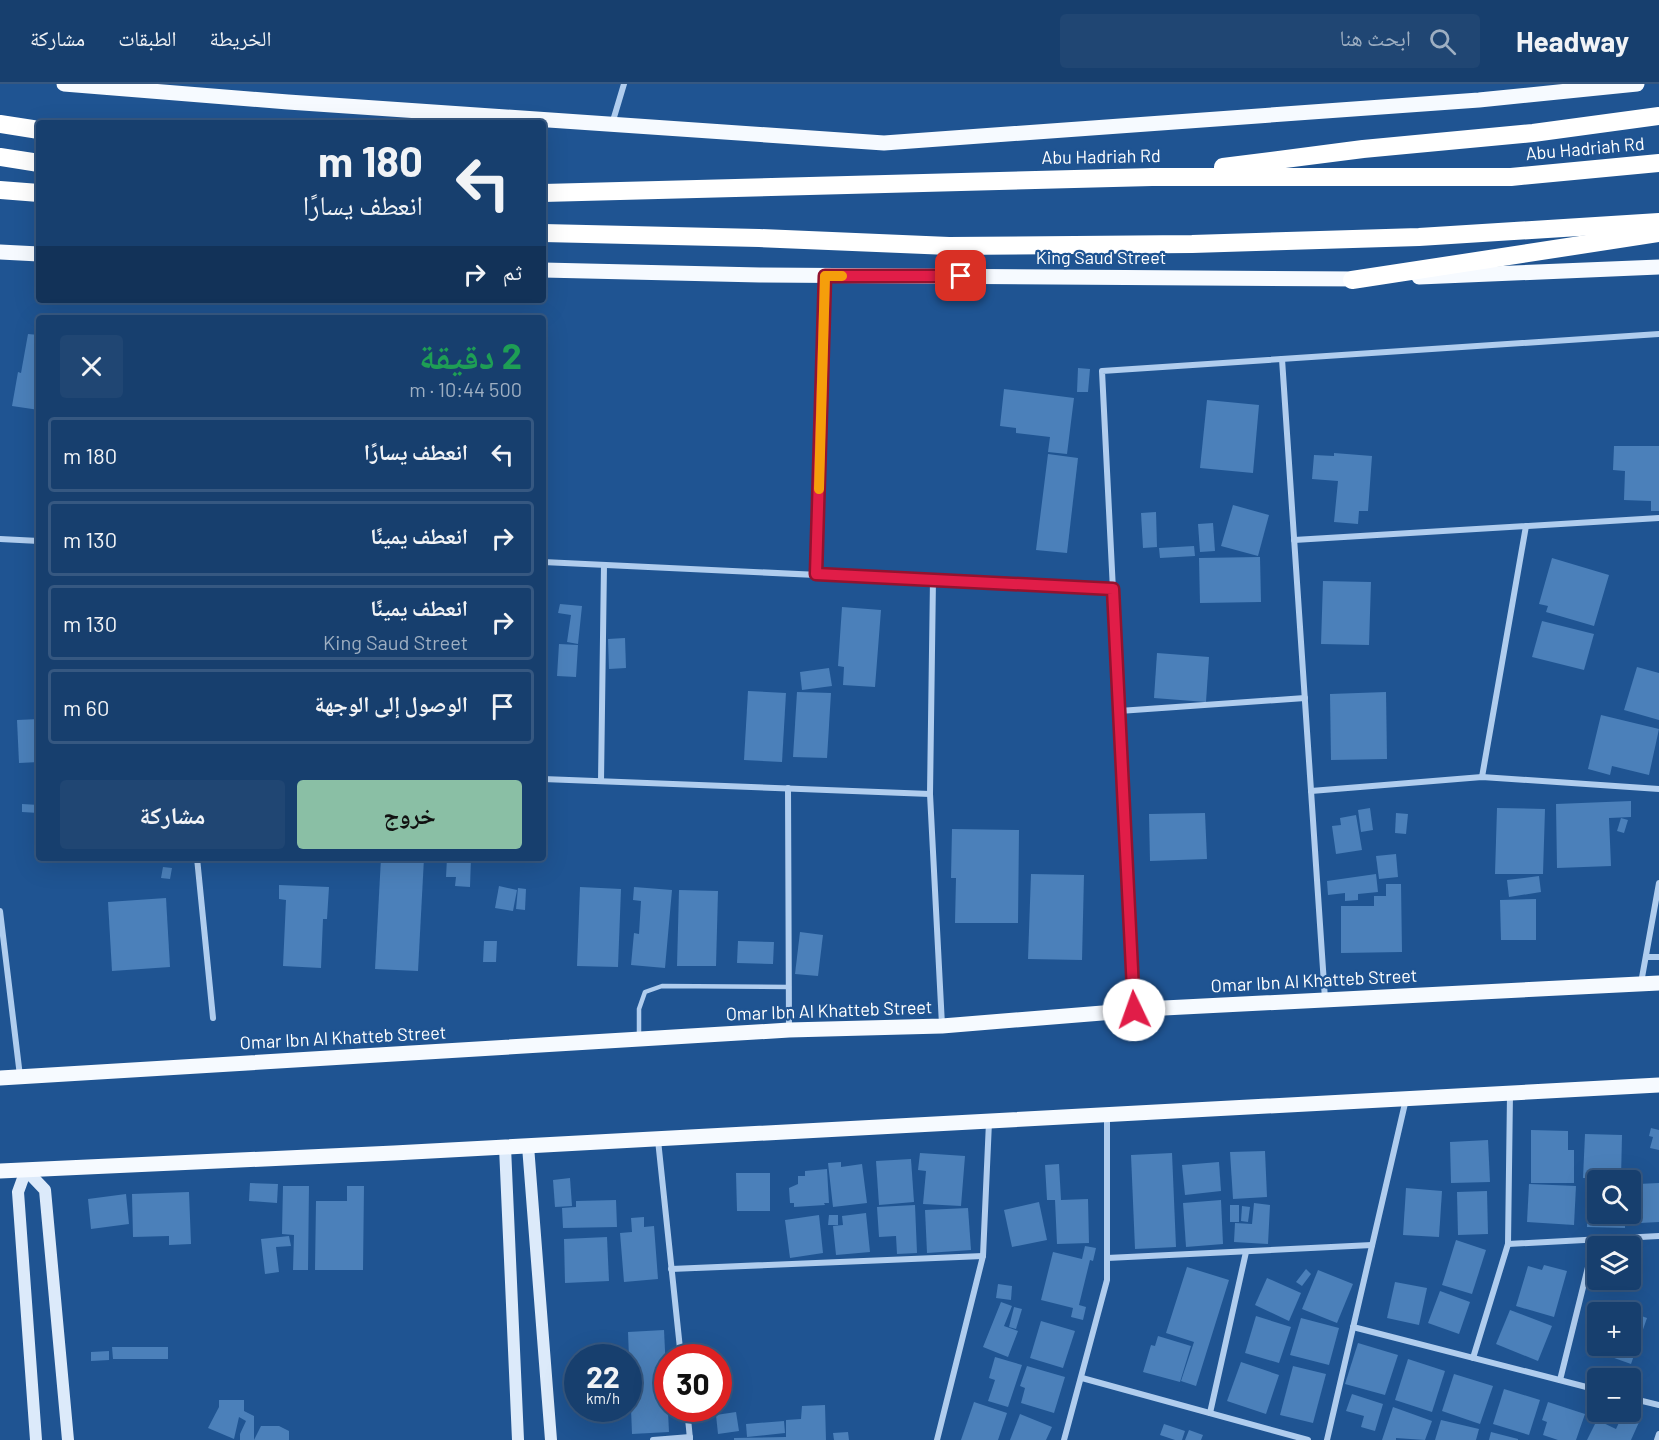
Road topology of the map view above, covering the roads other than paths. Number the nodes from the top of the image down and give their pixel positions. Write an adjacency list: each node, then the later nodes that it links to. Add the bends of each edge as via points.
1 (64, 84): 6 (main road)
2 (624, 84): 6 (street)
3 (1637, 84): 6 (main road, via 1479,100 884,143)
4 (1659, 116): 11 (highway, via 1533,133 1364,148)
5 (0, 124): 7 (highway)
6 (612, 124)
7 (36, 130)
8 (0, 157): 9 (highway)
9 (36, 163)
10 (1659, 164): 11 (highway, Abu Hadriah Rd, via 1512,177)
11 (1152, 177): 14 (highway, Abu Hadriah Rd)
12 (0, 190): 13 (highway)
13 (36, 194)
14 (546, 194)
15 (1659, 222): 16 (highway, via 1419,237 1191,244 949,246)
16 (546, 233)
17 (1659, 233): 23 (highway)
18 (0, 252): 19 (main road)
19 (36, 254)
20 (1659, 267): 23 (main road, King Saud Street)
21 (546, 270): 22 (main road, King Saud Street)
22 (825, 276): 23 (main road, King Saud Street); 33 (street)
23 (1352, 280)
24 (1659, 334): 25 (street)
25 (1282, 359): 29 (street); 35 (street, via 1102,372)
26 (1659, 518): 27 (street)
27 (1526, 526): 29 (street); 38 (street)
28 (0, 539): 30 (street)
29 (1294, 540): 36 (street)
30 (36, 541)
31 (546, 562): 32 (street)
32 (604, 565): 33 (street); 40 (street)
33 (816, 574): 34 (street)
34 (933, 579): 35 (street); 44 (street)
35 (1113, 589): 37 (street)
36 (1305, 698): 37 (street); 43 (street)
37 (1119, 711): 54 (street)
38 (1482, 777): 42 (street); 43 (street)
39 (546, 779): 40 (street)
40 (601, 782): 41 (street)
41 (788, 788): 44 (street); 52 (street)
42 (1659, 789)
43 (1311, 791): 53 (street)
44 (930, 794): 56 (street)
45 (197, 861): 55 (street)
46 (1659, 883): 48 (street)
47 (0, 911): 59 (street)
48 (1646, 957): 49 (street); 51 (street)
49 (1659, 957)
50 (1659, 983): 51 (main road, Omar Ibn Al Khatteb Street)
51 (1641, 984): 53 (main road, Omar Ibn Al Khatteb Street)
52 (789, 987): 57 (street); 58 (lane, via 662,986 645,992 639,1009)
53 (1325, 1000): 54 (main road, Omar Ibn Al Khatteb Street)
54 (1134, 1010): 56 (main road, Omar Ibn Al Khatteb Street)
55 (213, 1018)
56 (942, 1026): 57 (main road, Omar Ibn Al Khatteb Street)
57 (789, 1030): 58 (main road, Omar Ibn Al Khatteb Street)
58 (639, 1040): 59 (main road, Omar Ibn Al Khatteb Street)
59 (20, 1077): 60 (main road, Omar Ibn Al Khatteb Street)
60 (0, 1078)
61 (1659, 1085): 62 (main road)
62 (1510, 1093): 63 (main road); 74 (street)
63 (1406, 1099): 64 (main road); 75 (street)
64 (1107, 1115): 65 (main road); 78 (street)
65 (989, 1122): 66 (main road); 77 (street)
66 (658, 1139): 67 (main road); 79 (street)
67 (528, 1146): 68 (main road); 96 (street)
68 (505, 1147): 69 (main road); 95 (street)
69 (26, 1170): 70 (main road); 93 (street, via 18,1192); 94 (street, via 45,1190)
70 (0, 1171)
71 (1659, 1236): 72 (street)
72 (1641, 1237)
73 (1587, 1239): 74 (street)
74 (1508, 1244): 83 (street)
75 (1372, 1245): 76 (street); 81 (street)
76 (1246, 1252): 78 (street); 89 (street)
77 (982, 1256): 79 (street); 98 (street)
78 (1107, 1258): 84 (street, via 1107,1280)
79 (671, 1269): 82 (street)
80 (1587, 1271): 85 (street)
81 (1353, 1327): 83 (street); 101 (street)
82 (679, 1344)
83 (1473, 1358): 85 (street)
84 (1082, 1378): 89 (street); 99 (street)
85 (1560, 1380): 86 (street)
86 (1587, 1387)
87 (1641, 1401): 88 (street)
88 (1659, 1406)
89 (1210, 1413): 100 (street)
90 (688, 1422): 92 (street)
91 (1659, 1434): 102 (street)
92 (690, 1438): 97 (street)
93 (36, 1440)
94 (68, 1440)
95 (518, 1440)
96 (551, 1440)
97 (653, 1440)
98 (937, 1440)
99 (1064, 1440)
100 (1308, 1440)
101 (1327, 1440)
102 (1658, 1440)

